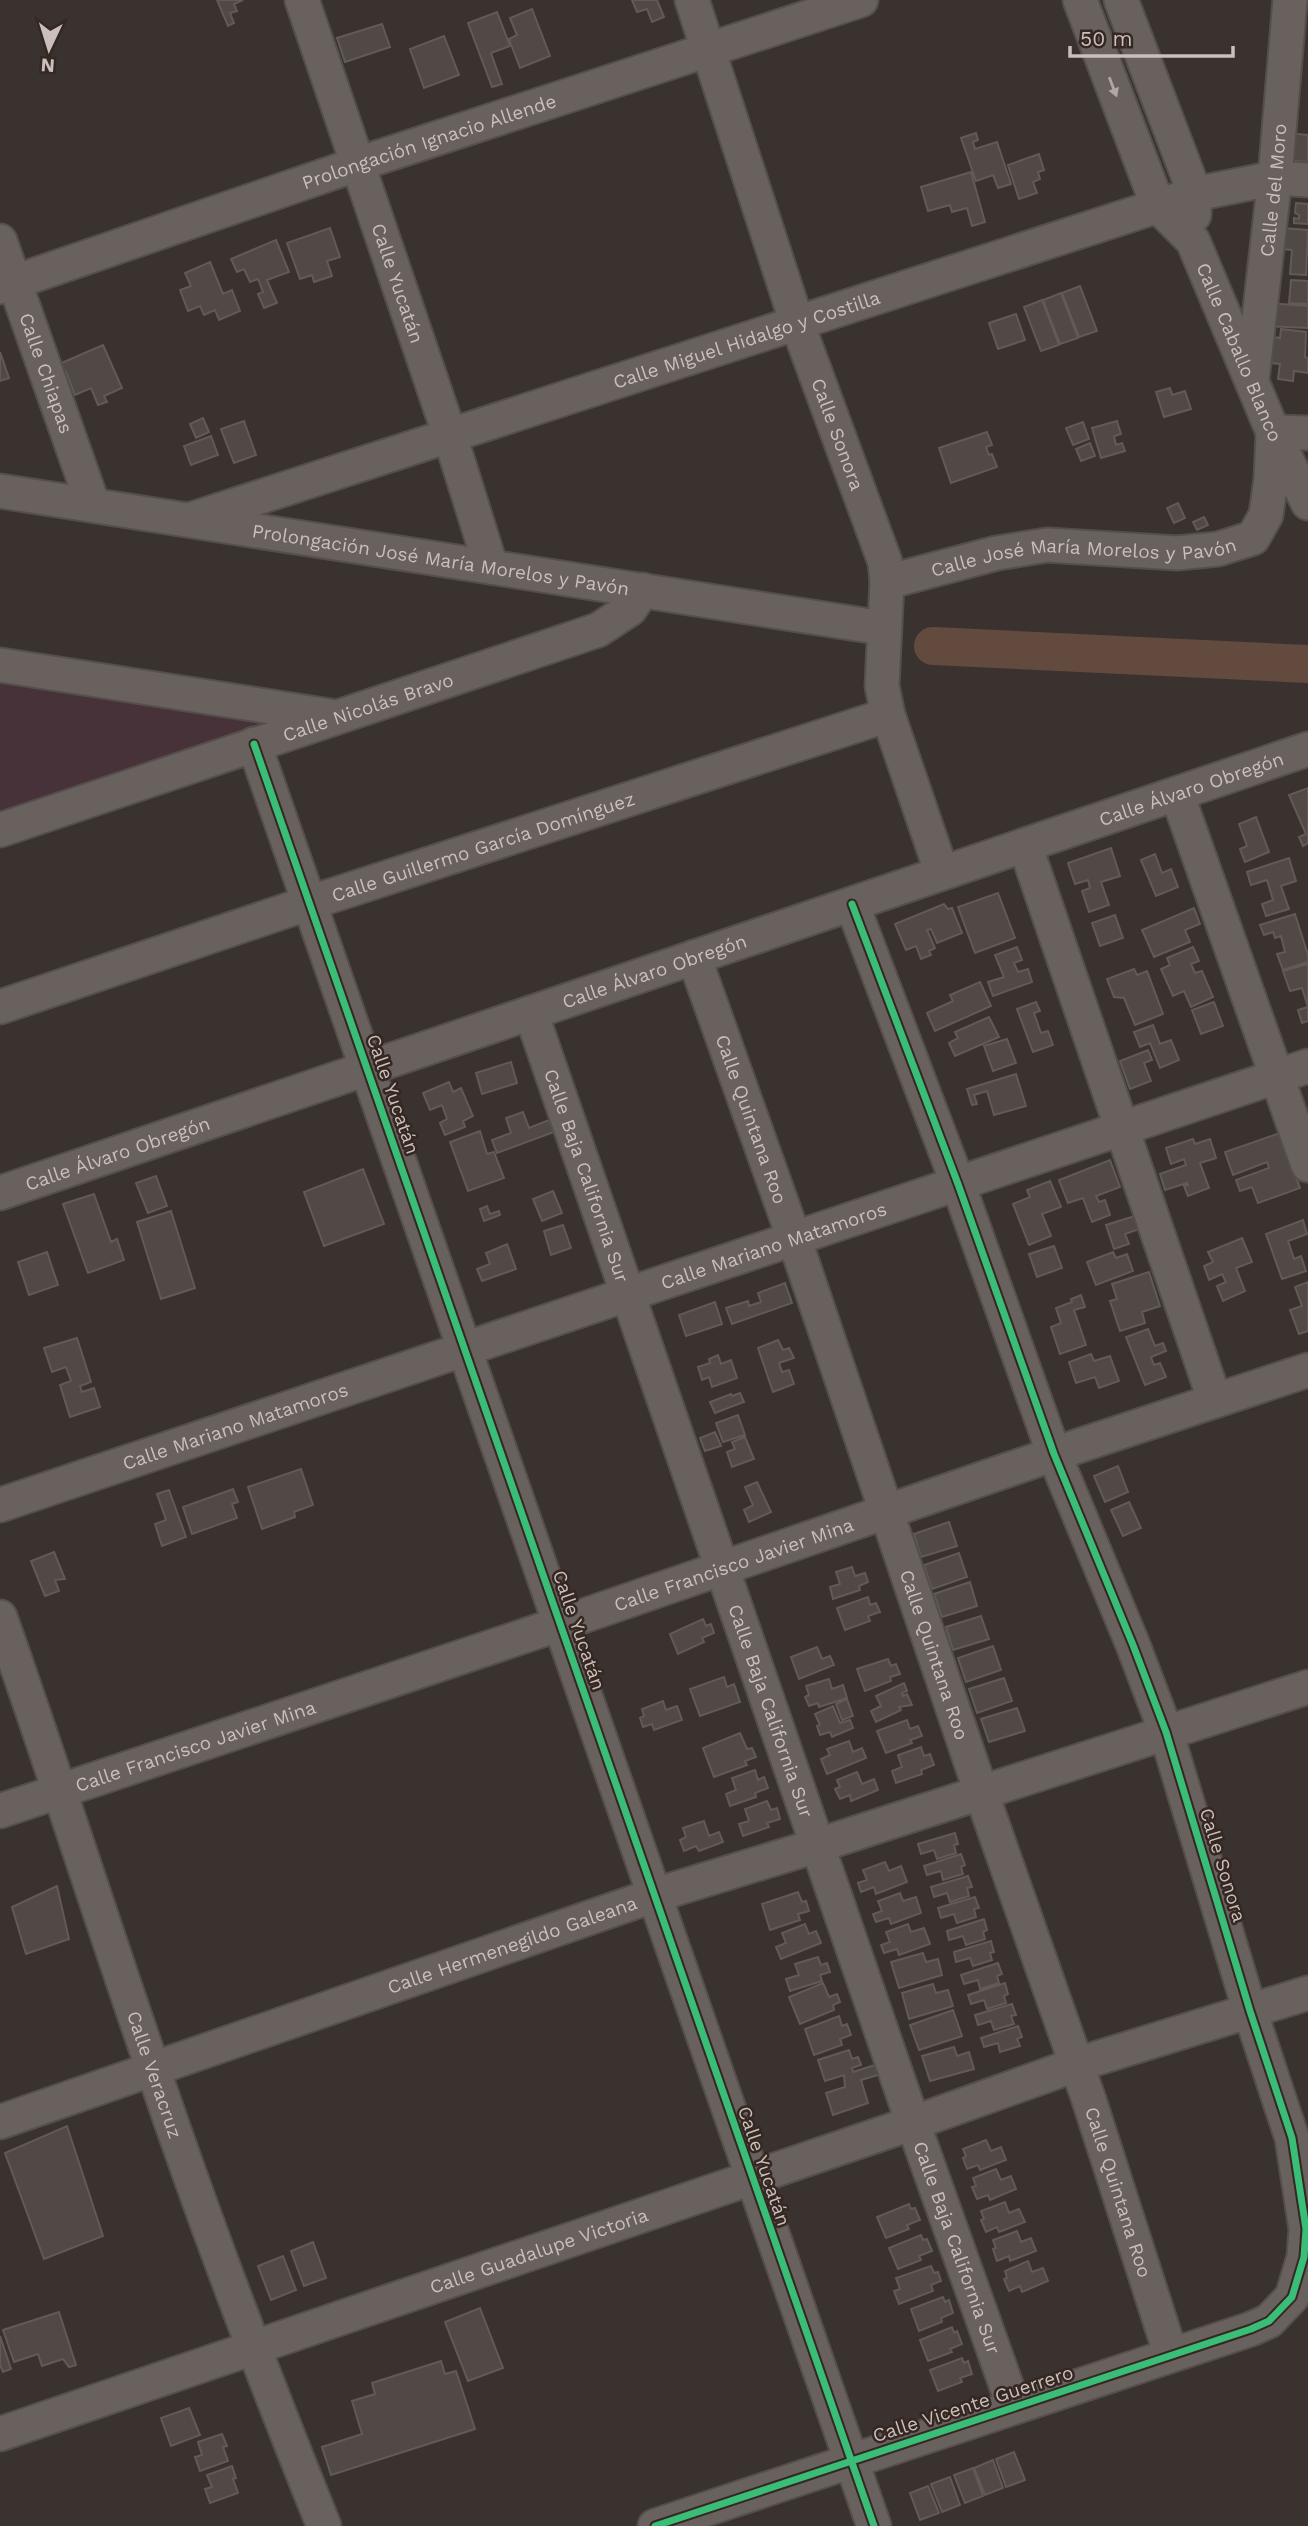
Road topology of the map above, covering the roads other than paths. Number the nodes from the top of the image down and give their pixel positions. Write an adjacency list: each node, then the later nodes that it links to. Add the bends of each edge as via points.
1 (302, 0): 8 (street, Calle Yucatán)
2 (692, 0): 7 (street, Calle Sonora)
3 (861, 0): 7 (street, Prolongación Ignacio Allende)
4 (1080, 0): 12 (street, Calle Caballo Blanco, one-way to 12)
5 (1121, 0): 11 (street, Calle Caballo Blanco)
6 (1290, 0): 9 (street, Calle del Moro)
7 (708, 49): 8 (street, Prolongación Ignacio Allende); 16 (street, Calle Sonora)
8 (358, 164): 15 (street, Prolongación Ignacio Allende); 20 (street, Calle Yucatán)
9 (1275, 178): 10 (street, Calle Miguel Hidalgo y Costilla); 11 (street, Calle Miguel Hidalgo y Costilla); 17 (street, Calle del Moro)
10 (1308, 180)
11 (1195, 194): 12 (street, Calle Miguel Hidalgo y Costilla); 14 (street, Calle Caballo Blanco)
12 (1158, 206): 14 (street, Calle Caballo Blanco); 16 (street, Calle Miguel Hidalgo y Costilla)
13 (0, 241): 15 (street, Calle Chiapas)
14 (1193, 241): 17 (street, Calle Caballo Blanco)
15 (7, 285): 23 (street, Calle Chiapas)
16 (797, 323): 20 (street, Calle Miguel Hidalgo y Costilla); 26 (street, Calle Sonora, via 885,562)
17 (1252, 382): 18 (street, Calle Caballo Blanco)
18 (1273, 432): 19 (street, Calle Caballo Blanco); 22 (street); 26 (street, Calle José María Morelos y Pavón, via 1266,515 1253,538 1218,549 1177,553 1047,545)
19 (1308, 433)
20 (450, 436): 24 (street, Calle Miguel Hidalgo y Costilla); 25 (street, Calle Yucatán)
21 (0, 491): 23 (street, Prolongación José María Morelos y Pavón)
22 (1308, 503)
23 (93, 505): 24 (street, Prolongación José María Morelos y Pavón)
24 (189, 520): 25 (street, Prolongación José María Morelos y Pavón)
25 (491, 567): 27 (street, Prolongación José María Morelos y Pavón)
26 (887, 582): 28 (street, Calle Sonora)
27 (643, 590): 28 (street, Prolongación José María Morelos y Pavón); 31 (street, Calle Nicolás Bravo, via 630,609 598,630)
28 (883, 628): 30 (street, Calle Sonora, via 882,686)
29 (0, 665): 31 (street)
30 (888, 715): 37 (street, Calle Sonora); 38 (street, Calle Guillermo García Domínguez)
31 (334, 717): 32 (street, Calle Nicolás Bravo)
32 (254, 744): 35 (street, Calle Nicolás Bravo); 38 (street, Calle Yucatán)
33 (1308, 749): 34 (street, Calle Álvaro Obregón)
34 (1177, 794): 36 (street, Calle Álvaro Obregón); 45 (street)
35 (0, 830)
36 (1025, 845): 37 (street, Calle Álvaro Obregón); 46 (street)
37 (942, 873): 39 (street, Calle Álvaro Obregón)
38 (309, 903): 41 (street, Calle Guillermo García Domínguez); 44 (street, Calle Yucatán)
39 (852, 904): 40 (street, Calle Álvaro Obregón); 48 (street, Calle Sonora)
40 (694, 957): 42 (street, Calle Álvaro Obregón); 50 (street, Calle Quintana Roo)
41 (0, 1007)
42 (531, 1013): 44 (street, Calle Álvaro Obregón); 51 (street, Calle Baja California Sur)
43 (1308, 1066): 45 (street, Calle Mariano Matamoros)
44 (367, 1069): 49 (street, Calle Álvaro Obregón); 52 (street, Calle Yucatán)
45 (1277, 1076): 46 (street, Calle Mariano Matamoros); 47 (street)
46 (1122, 1128): 48 (street, Calle Mariano Matamoros); 54 (street)
47 (1308, 1165)
48 (958, 1184): 50 (street, Calle Mariano Matamoros); 55 (street, Calle Sonora)
49 (0, 1194)
50 (794, 1238): 51 (street, Calle Mariano Matamoros); 57 (street, Calle Quintana Roo)
51 (628, 1294): 52 (street, Calle Mariano Matamoros); 58 (street, Calle Baja California Sur)
52 (465, 1349): 56 (street, Calle Mariano Matamoros); 60 (street, Calle Yucatán)
53 (1308, 1370): 54 (street, Calle Francisco Javier Mina)
54 (1215, 1401): 55 (street, Calle Francisco Javier Mina)
55 (1054, 1454): 57 (street, Calle Francisco Javier Mina); 62 (street, Calle Sonora)
56 (0, 1505)
57 (886, 1513): 58 (street, Calle Francisco Javier Mina); 64 (street, Calle Quintana Roo)
58 (723, 1567): 60 (street, Calle Francisco Javier Mina); 66 (street, Calle Baja California Sur)
59 (0, 1617): 63 (street, Calle Veracruz)
60 (560, 1624): 63 (street, Calle Francisco Javier Mina); 67 (street, Calle Yucatán)
61 (1308, 1687): 62 (street, Calle Hermenegildo Galeana)
62 (1166, 1732): 64 (street, Calle Hermenegildo Galeana); 69 (street, Calle Sonora)
63 (61, 1790): 65 (street, Calle Francisco Javier Mina); 71 (street, Calle Veracruz)
64 (981, 1792): 66 (street, Calle Hermenegildo Galeana); 70 (street, Calle Quintana Roo)
65 (0, 1811)
66 (819, 1845): 67 (street, Calle Hermenegildo Galeana); 73 (street, Calle Baja California Sur)
67 (655, 1895): 71 (street, Calle Hermenegildo Galeana); 74 (street, Calle Yucatán)
68 (1308, 1993): 69 (street, Calle Guadalupe Victoria)
69 (1250, 2011): 70 (street, Calle Guadalupe Victoria); 75 (street, Calle Sonora, via 1293,2138)
70 (1075, 2065): 73 (street, Calle Guadalupe Victoria); 78 (street, Calle Quintana Roo)
71 (153, 2070): 72 (street, Calle Hermenegildo Galeana); 77 (street, Calle Veracruz)
72 (0, 2122)
73 (913, 2123): 74 (street, Calle Guadalupe Victoria); 79 (street, Calle Baja California Sur)
74 (751, 2177): 77 (street, Calle Guadalupe Victoria); 81 (street, Calle Yucatán)
75 (1307, 2228): 76 (street, Calle Sonora)
76 (1292, 2297): 78 (street, Calle Vicente Guerrero, via 1269,2321)
77 (253, 2348): 80 (street, Calle Guadalupe Victoria); 82 (street, Calle Veracruz)
78 (1171, 2355): 79 (street, Calle Vicente Guerrero)
79 (1014, 2407): 81 (street, Calle Vicente Guerrero)
80 (0, 2434)
81 (852, 2461): 83 (street, Calle Vicente Guerrero); 84 (street, Calle Yucatán)
82 (324, 2526)
83 (655, 2526)
84 (874, 2526)

